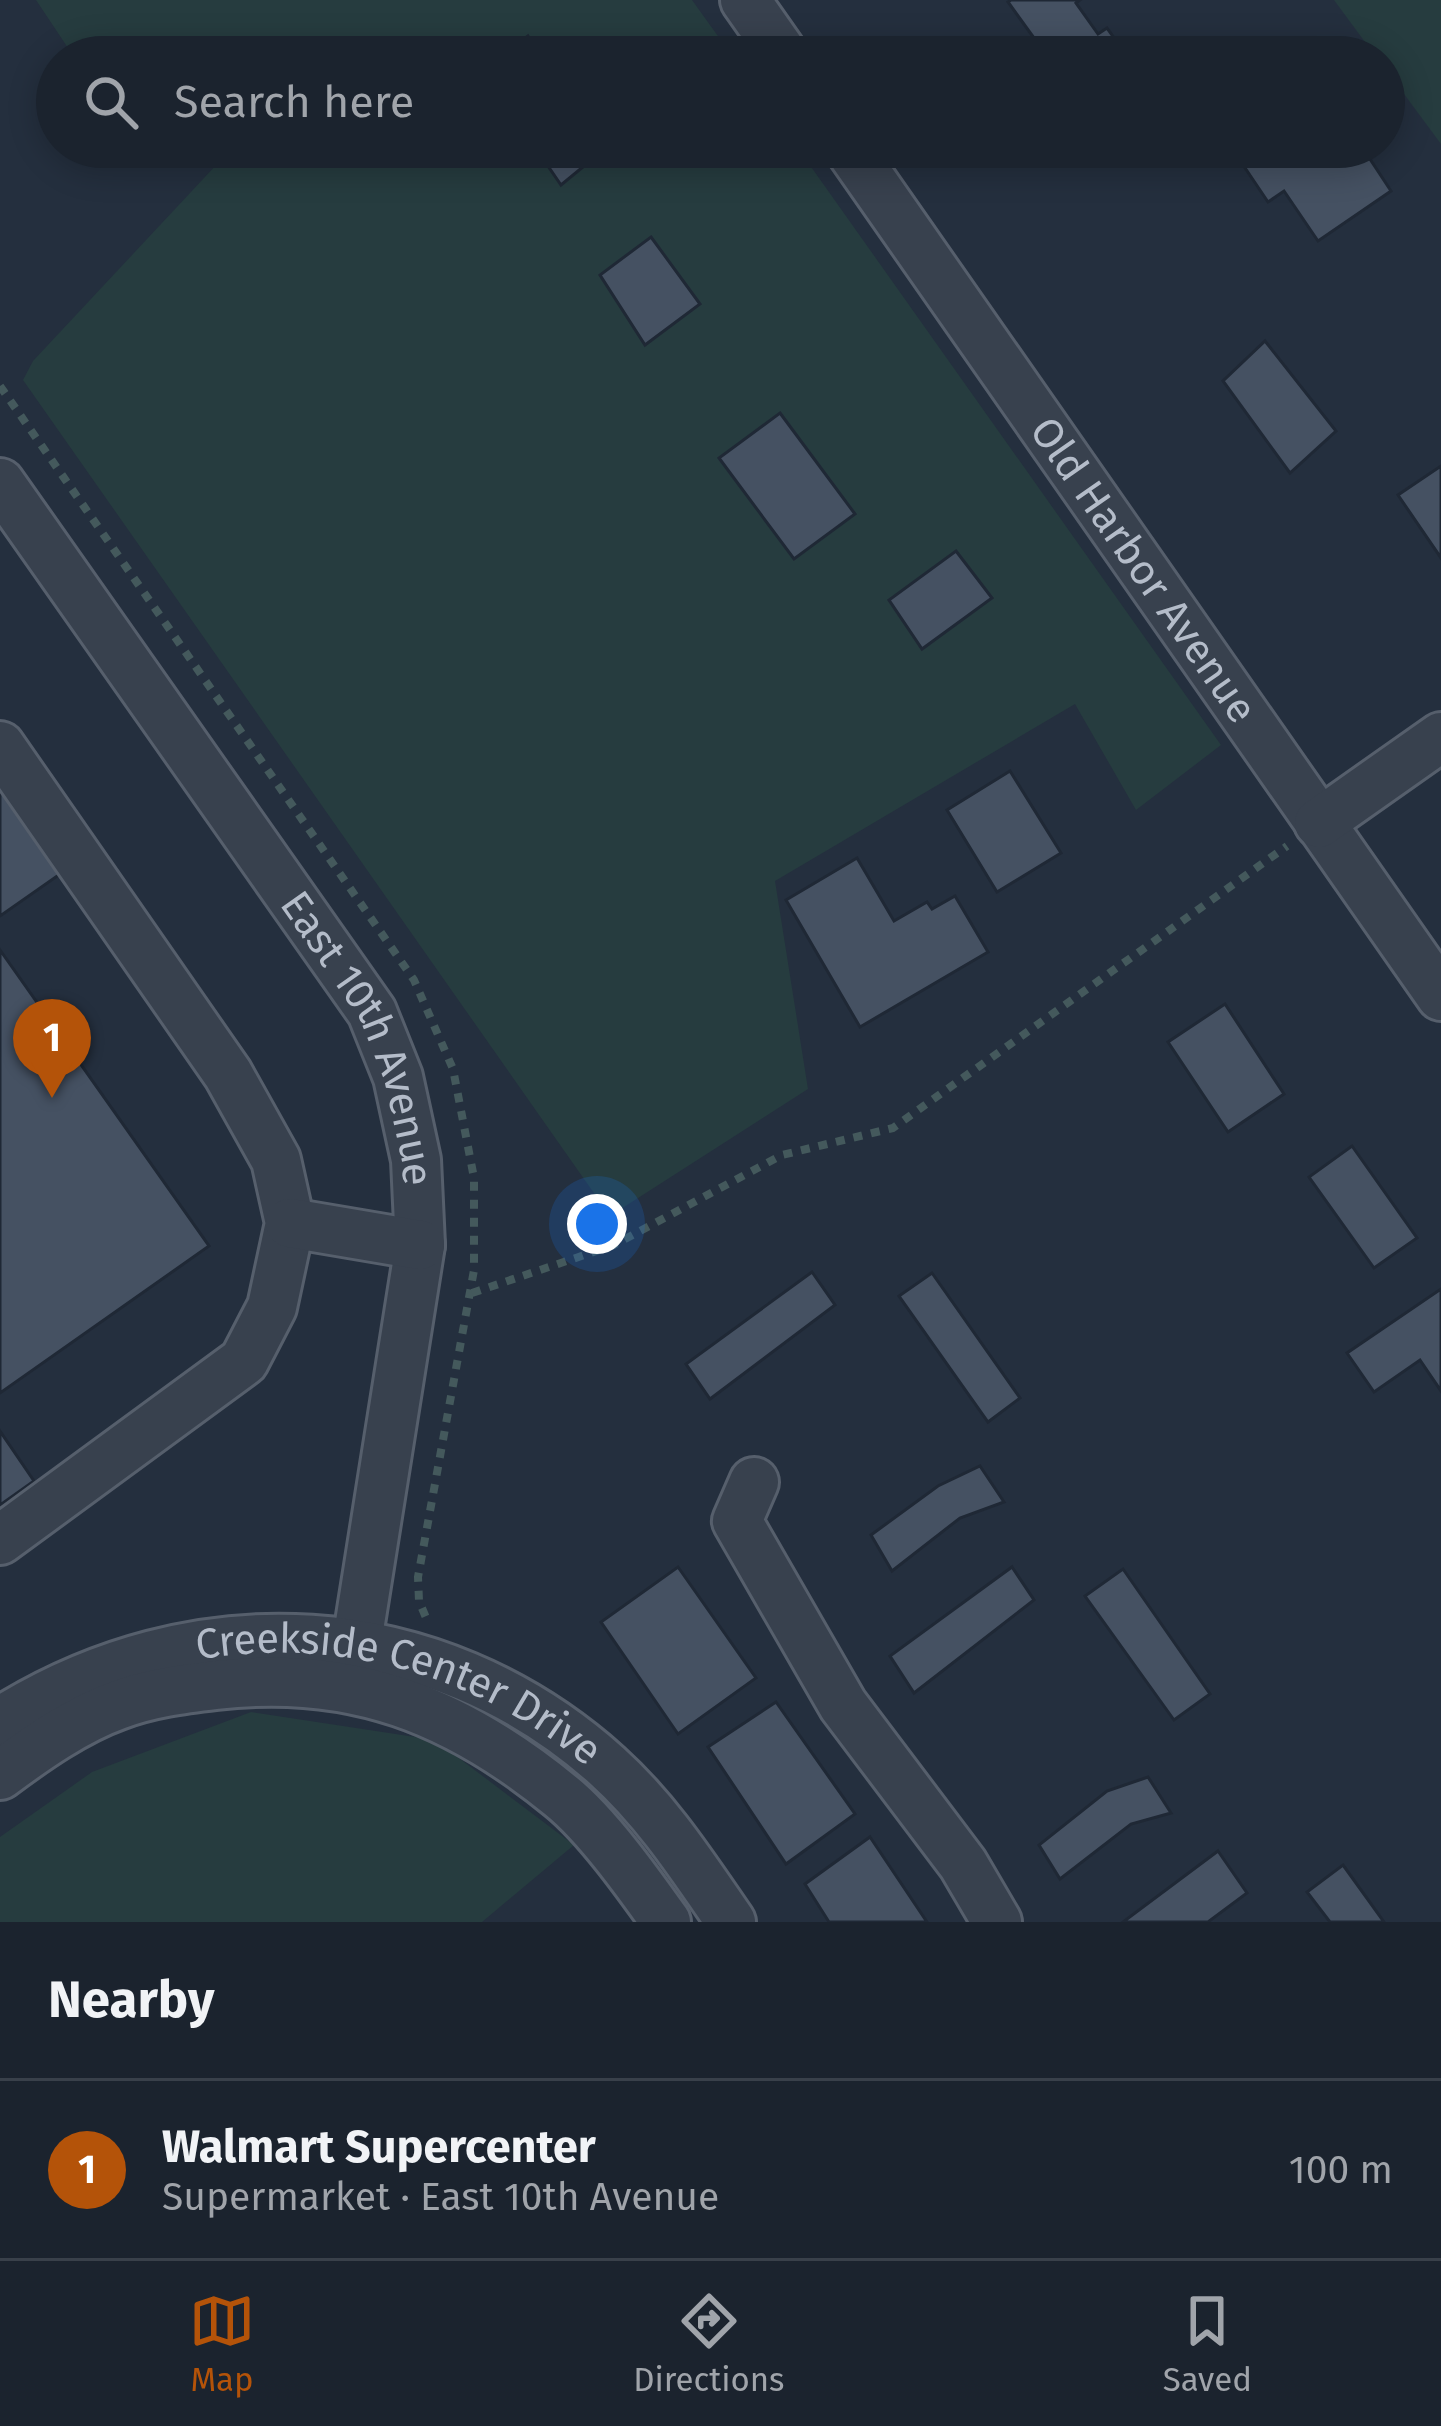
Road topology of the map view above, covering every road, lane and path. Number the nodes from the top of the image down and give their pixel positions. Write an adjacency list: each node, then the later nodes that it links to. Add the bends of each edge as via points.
1 (745, 0): 2 (street)
2 (770, 36)
3 (863, 168): 7 (street, Old Harbor Avenue)
4 (0, 483): 10 (street, East 10th Avenue, via 372,1012 398,1077 416,1160)
5 (1441, 737): 7 (street)
6 (0, 746): 9 (street, via 228,1074 276,1160)
7 (1318, 823): 8 (street, Old Harbor Avenue); 11 (path, via 893,1129 782,1155 614,1245)
8 (1441, 996)
9 (290, 1223): 10 (street); 13 (street, via 272,1307 244,1360)
10 (420, 1245): 14 (street, East 10th Avenue)
11 (470, 1293)
12 (754, 1482): 19 (street, via 736,1521 843,1706)
13 (0, 1540)
14 (354, 1665): 15 (street, Creekside Center Drive, via 265,1638 178,1648 65,1684); 16 (street, Creekside Center Drive, via 166,1691 115,1706); 17 (street, Creekside Center Drive, via 565,1798); 18 (street, Creekside Center Drive, via 402,1652 505,1694 555,1726 644,1803)
15 (0, 1722)
16 (0, 1775)
17 (666, 1922)
18 (731, 1922)
19 (998, 1922)

